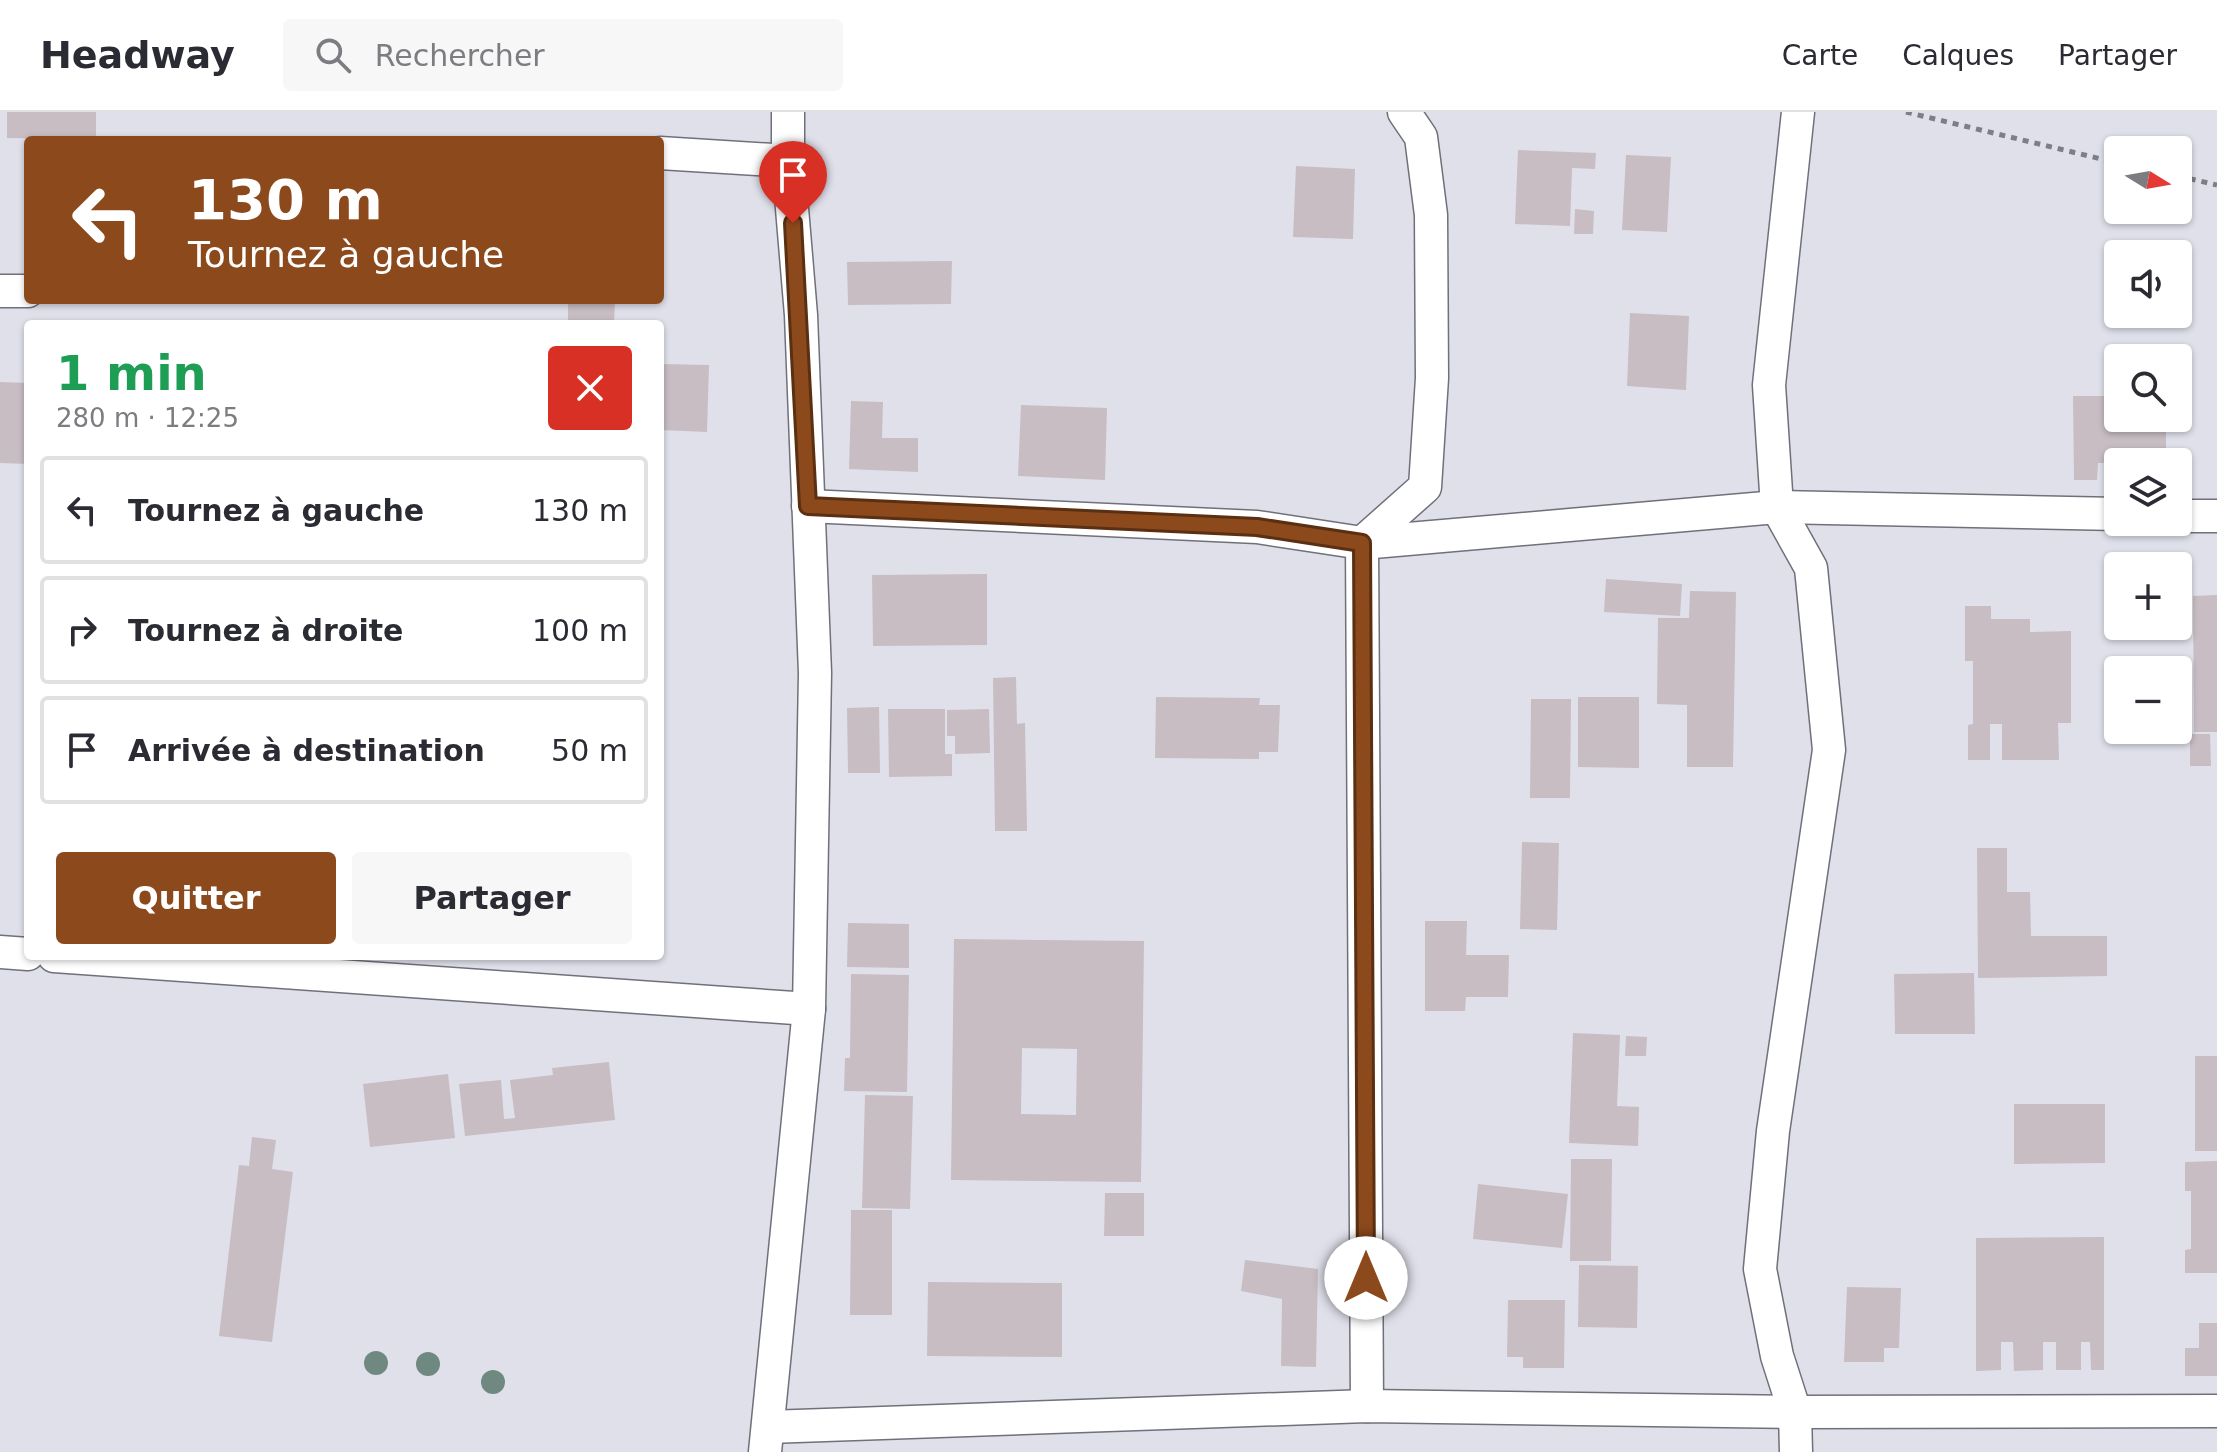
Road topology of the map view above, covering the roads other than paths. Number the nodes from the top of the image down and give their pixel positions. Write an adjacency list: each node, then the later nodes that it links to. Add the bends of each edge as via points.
1 (788, 112): 5 (street)
2 (1404, 112): 13 (street, via 1421,137 1431,215 1433,363 1425,487)
3 (1798, 112): 9 (street, via 1769,385)
4 (664, 153): 5 (street)
5 (788, 161): 8 (street, via 801,315)
6 (0, 291): 7 (street)
7 (24, 291)
8 (808, 506): 13 (street, via 1257,527); 17 (street, via 815,673)
9 (1777, 507): 10 (street); 13 (street); 20 (street, via 1811,568 1829,750 1777,1100 1760,1269 1777,1356)
10 (2104, 514)
11 (2192, 516): 12 (street)
12 (2217, 516)
13 (1362, 543): 18 (street)
14 (0, 952): 15 (street)
15 (24, 954)
16 (111, 960): 17 (street)
17 (809, 1009): 21 (street)
18 (1367, 1406): 20 (street); 21 (street)
19 (2217, 1411): 20 (street)
20 (1795, 1412): 22 (street)
21 (766, 1439)
22 (1796, 1452)

